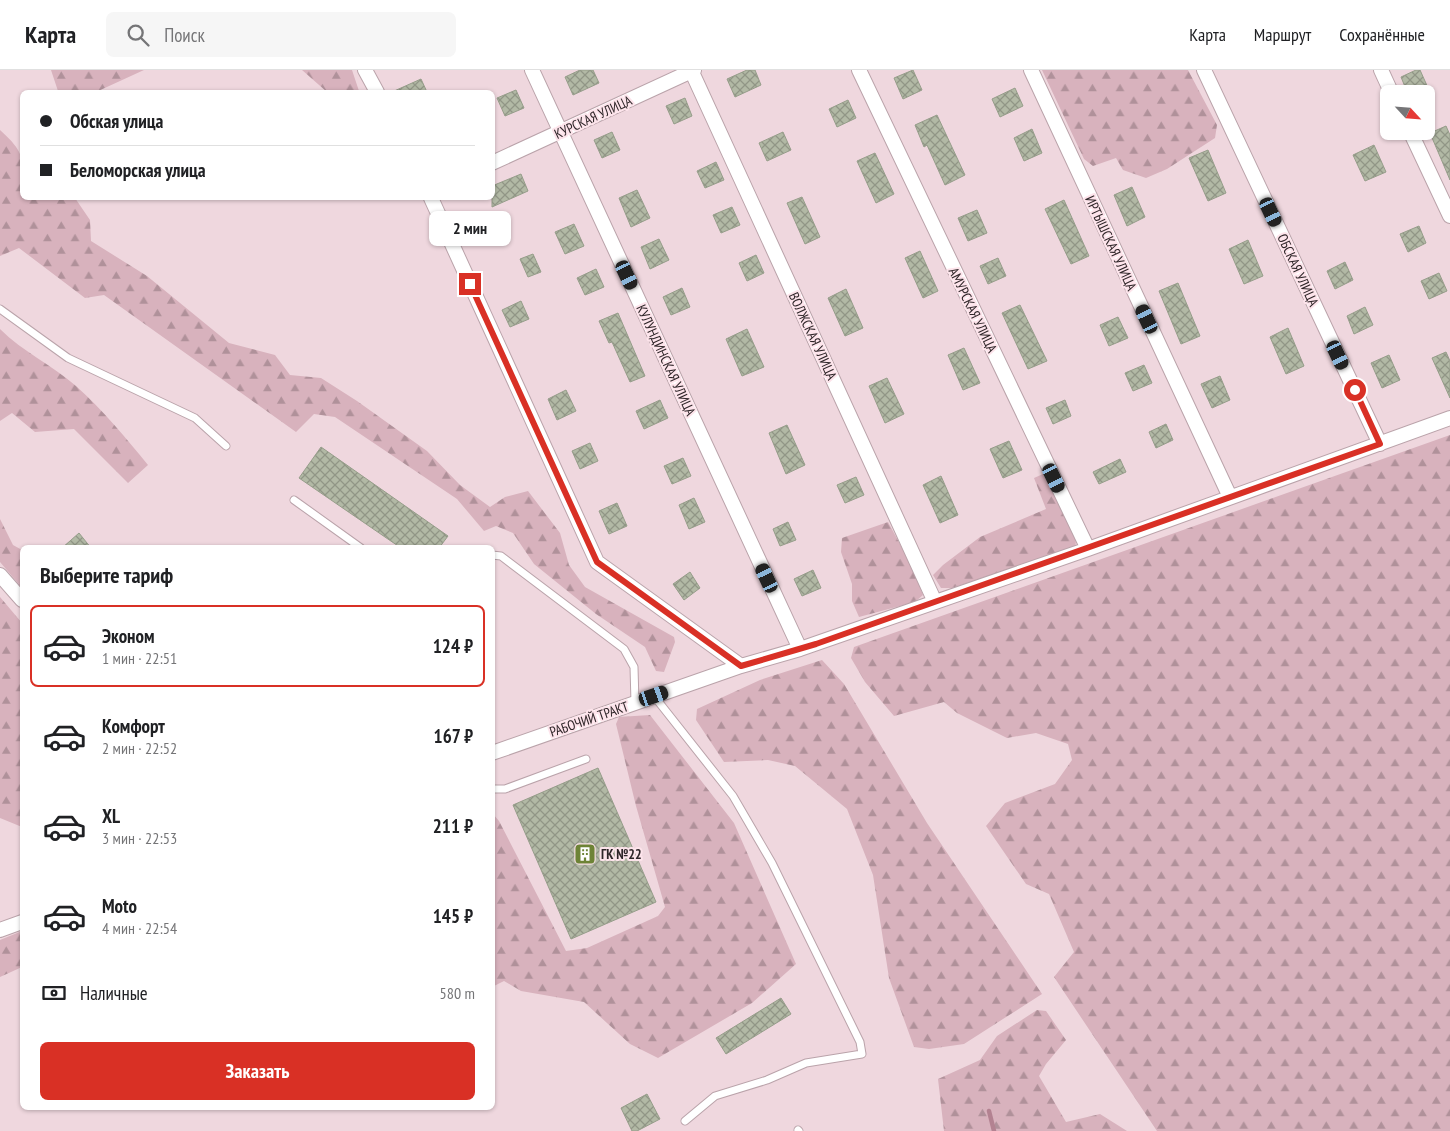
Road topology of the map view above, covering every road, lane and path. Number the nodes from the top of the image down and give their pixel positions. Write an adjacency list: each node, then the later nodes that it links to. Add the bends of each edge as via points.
1 (365, 70): 9 (street)
2 (532, 70): 10 (street, КУЛУНДИНСКАЯ УЛИЦА)
3 (692, 70): 10 (street, КУРСКАЯ УЛИЦА); 26 (street, ВОЛЖСКАЯ УЛИЦА)
4 (859, 70): 22 (street, АМУРСКАЯ УЛИЦА)
5 (1031, 70): 19 (street, ИРТЫШСКАЯ УЛИЦА)
6 (1204, 70): 17 (street, ОБСКАЯ УЛИЦА)
7 (1381, 70): 8 (street)
8 (1388, 85)
9 (376, 90)
10 (561, 132): 12 (street, КУРСКАЯ УЛИЦА); 27 (street, КУЛУНДИНСКАЯ УЛИЦА)
11 (1414, 140): 14 (street)
12 (495, 162)
13 (432, 200): 28 (street, via 597,562)
14 (1450, 216)
15 (0, 309): 18 (lane, via 68,358 195,418)
16 (1450, 418): 17 (street, РАБОЧИЙ ТРАКТ)
17 (1380, 444): 19 (street, РАБОЧИЙ ТРАКТ)
18 (226, 446)
19 (1230, 497): 22 (street, РАБОЧИЙ ТРАКТ)
20 (294, 500): 21 (lane)
21 (357, 545)
22 (1088, 549): 26 (street, РАБОЧИЙ ТРАКТ)
23 (495, 555): 30 (lane, via 501,556 624,649 634,667)
24 (0, 575): 25 (street)
25 (20, 598)
26 (935, 602): 27 (street, РАБОЧИЙ ТРАКТ)
27 (800, 649): 28 (street, РАБОЧИЙ ТРАКТ)
28 (741, 666): 29 (street, РАБОЧИЙ ТРАКТ)
29 (654, 696): 30 (street, РАБОЧИЙ ТРАКТ); 36 (lane, via 733,796 772,863 860,1042 862,1054 806,1063 767,1080 716,1096)
30 (634, 703): 31 (street, РАБОЧИЙ ТРАКТ)
31 (495, 752)
32 (586, 759): 33 (lane, via 505,789)
33 (495, 789)
34 (20, 923): 35 (street)
35 (0, 930)
36 (685, 1121)

